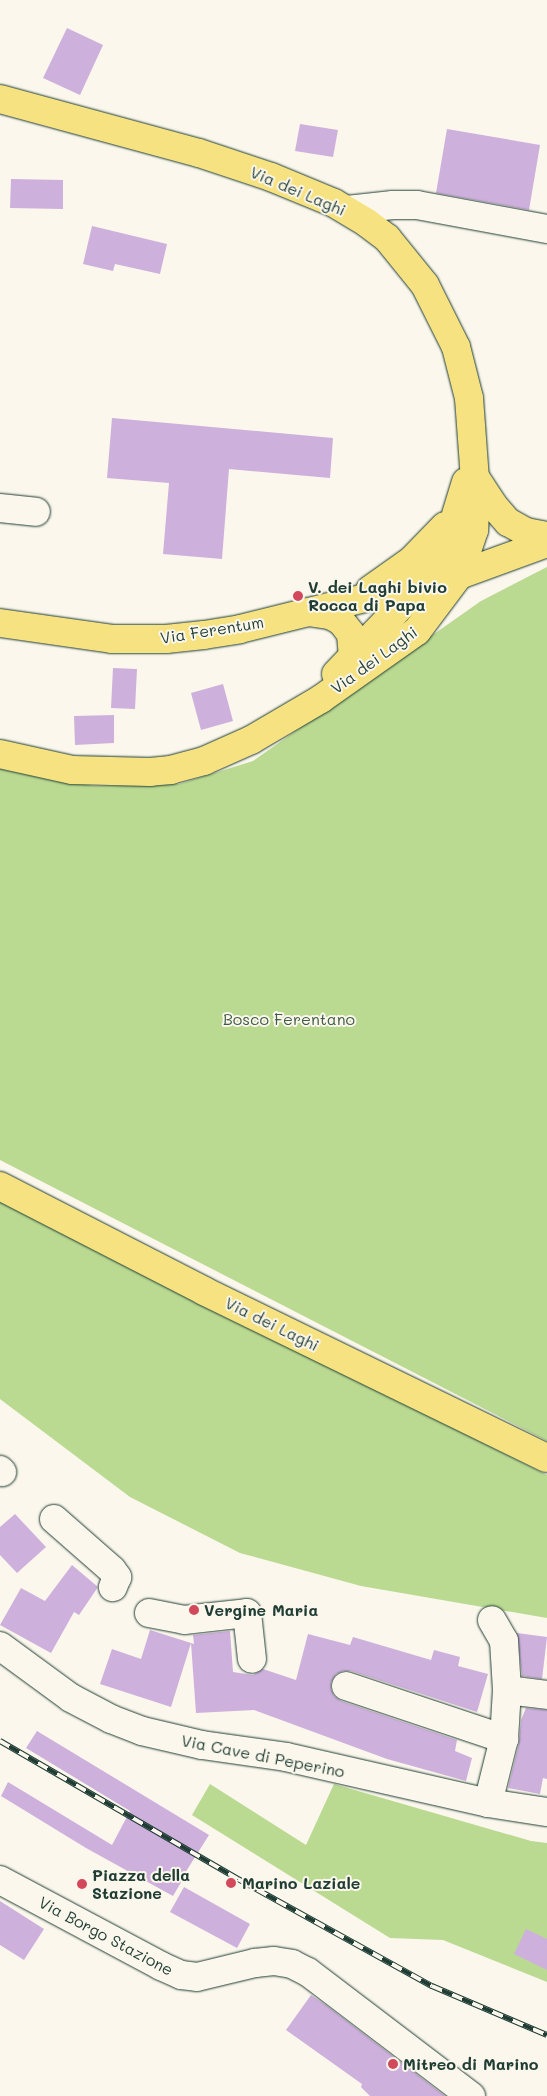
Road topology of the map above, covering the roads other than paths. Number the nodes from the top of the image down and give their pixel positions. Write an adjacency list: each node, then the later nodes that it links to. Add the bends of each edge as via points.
1 (0, 99): 2 (main road, Via dei Laghi, via 199,153 296,187)
2 (347, 210): 3 (street, via 417,205); 4 (main road, Via dei Laghi, via 398,250 425,285 446,324 466,383)
3 (547, 229)
4 (474, 466): 6 (main road, Via dei Laghi); 8 (main road, via 492,505 508,522 526,532); 10 (main road, Via dei Laghi, via 474,530)
5 (0, 508): 7 (street)
6 (458, 509): 11 (main road, Via dei Laghi, via 447,544); 12 (main road, via 412,560)
7 (36, 512)
8 (547, 536)
9 (547, 545): 10 (main road, Via Ferentum); 15 (main road)
10 (460, 575): 11 (main road, Via Ferentum); 15 (main road, Via dei Laghi)
11 (421, 585): 12 (main road, Via Ferentum); 16 (main road, Via dei Laghi)
12 (355, 600): 13 (main road, Via Ferentum)
13 (308, 612): 14 (main road, Via Ferentum, via 240,629 166,639 94,637); 16 (main road, via 330,615 341,621 351,634)
14 (0, 623)
15 (417, 631): 17 (main road, Via dei Laghi)
16 (353, 658): 17 (main road, Via dei Laghi)
17 (297, 714): 18 (main road, Via dei Laghi, via 222,754 195,764 160,771 77,771)
18 (0, 754)
19 (0, 1186): 20 (main road, Via dei Laghi, via 213,1296)
20 (547, 1458)
21 (54, 1519): 22 (street, via 112,1570 117,1577)
22 (113, 1587)
23 (149, 1613): 26 (street, via 184,1620 247,1613)
24 (492, 1620): 28 (street, via 504,1641)
25 (0, 1646): 31 (street, Via Cave di Peperino, via 71,1698 142,1731 202,1745 286,1757)
26 (252, 1659)
27 (346, 1686): 30 (street)
28 (507, 1690): 29 (street); 30 (street)
29 (547, 1695)
30 (504, 1739): 31 (street)
31 (488, 1803): 32 (street, Via Cave di Peperino)
32 (547, 1812)
33 (0, 1880): 34 (street, Via Borgo Stazione, via 181,1975 197,1976 255,1962 292,1964 308,1972)
34 (472, 2096)

